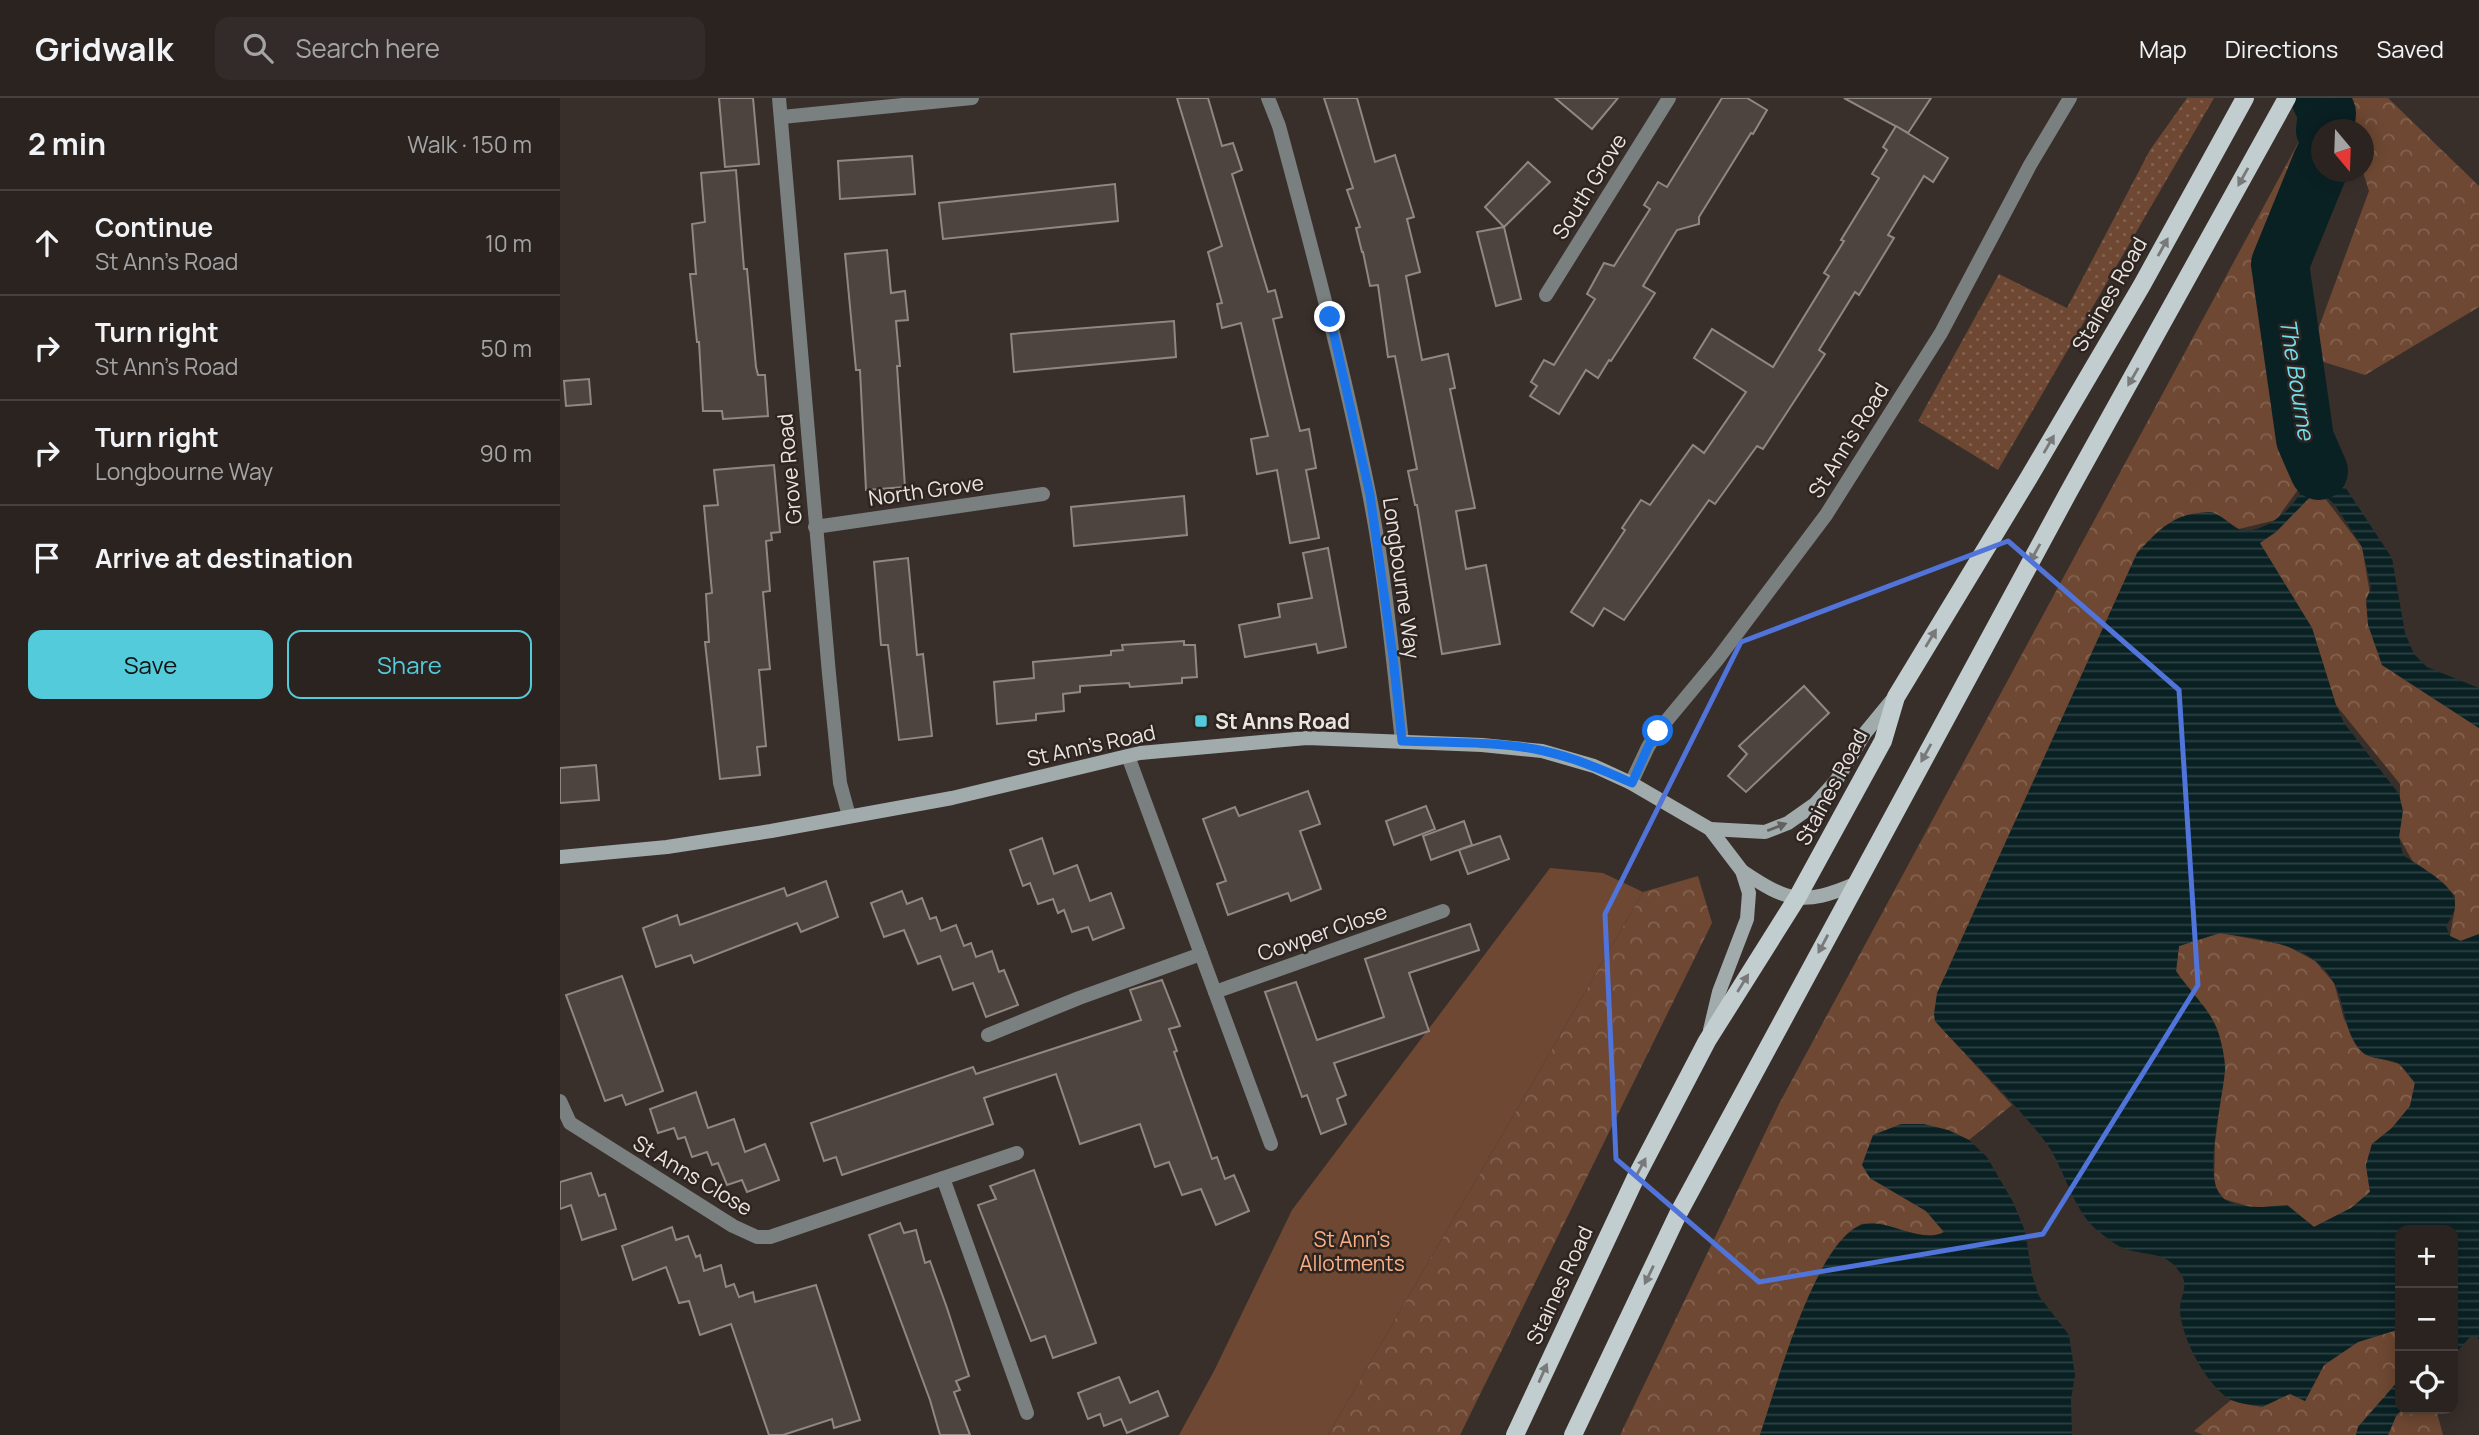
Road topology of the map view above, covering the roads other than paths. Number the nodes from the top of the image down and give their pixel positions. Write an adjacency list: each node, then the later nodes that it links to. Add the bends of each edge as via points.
1 (779, 98): 8 (street, Grove Road)
2 (972, 98): 8 (street)
3 (1268, 98): 13 (street, Longbourne Way, via 1330,317 1370,495)
4 (1669, 98): 9 (street, South Grove)
5 (2070, 98): 15 (street, St Ann's Road, via 1941,332 1833,503 1717,660 1658,731)
6 (2245, 98): 12 (main road, Staines Road, one-way to 6, via 2136,296)
7 (2287, 98): 20 (main road, one-way to 20)
8 (782, 117): 11 (street, Grove Road)
9 (1546, 295)
10 (1043, 494): 11 (street, North Grove)
11 (815, 527): 16 (street, Grove Road, via 840,783)
12 (1895, 697): 17 (main road, St Ann's Road, one-way to 12, via 1765,832 1815,804); 21 (main road, Staines Road, via 1883,741)
13 (1402, 741): 14 (main road, St Ann's Road, via 1307,738); 15 (main road, St Ann's Road, via 1542,751)
14 (1128, 756): 16 (main road, St Ann's Road); 23 (street)
15 (1632, 783): 17 (main road, St Ann's Road)
16 (849, 816): 18 (main road, St Ann's Road, via 667,847)
17 (1710, 829): 19 (main road, St Ann's Road)
18 (560, 857)
19 (1742, 871): 21 (main road, St Ann's Road, via 1773,891); 26 (main road, St Ann's Road, via 1749,893 1747,919 1719,992)
20 (1855, 884): 21 (main road, St Ann's Road, via 1816,898); 33 (main road, one-way to 33, via 1678,1214)
21 (1797, 898): 26 (main road, Staines Road, one-way to 21)
22 (1443, 911): 24 (street, Cowper Close)
23 (1201, 954): 24 (street); 25 (street)
24 (1215, 992): 28 (street)
25 (988, 1035)
26 (1707, 1041): 32 (main road, Staines Road, one-way to 26, via 1635,1179)
27 (560, 1101): 30 (street, St Anns Close, via 570,1123 757,1237 770,1237)
28 (1270, 1144)
29 (1017, 1153): 30 (street, St Anns Close)
30 (943, 1178): 31 (street)
31 (1027, 1413)
32 (1515, 1435)
33 (1573, 1435)

